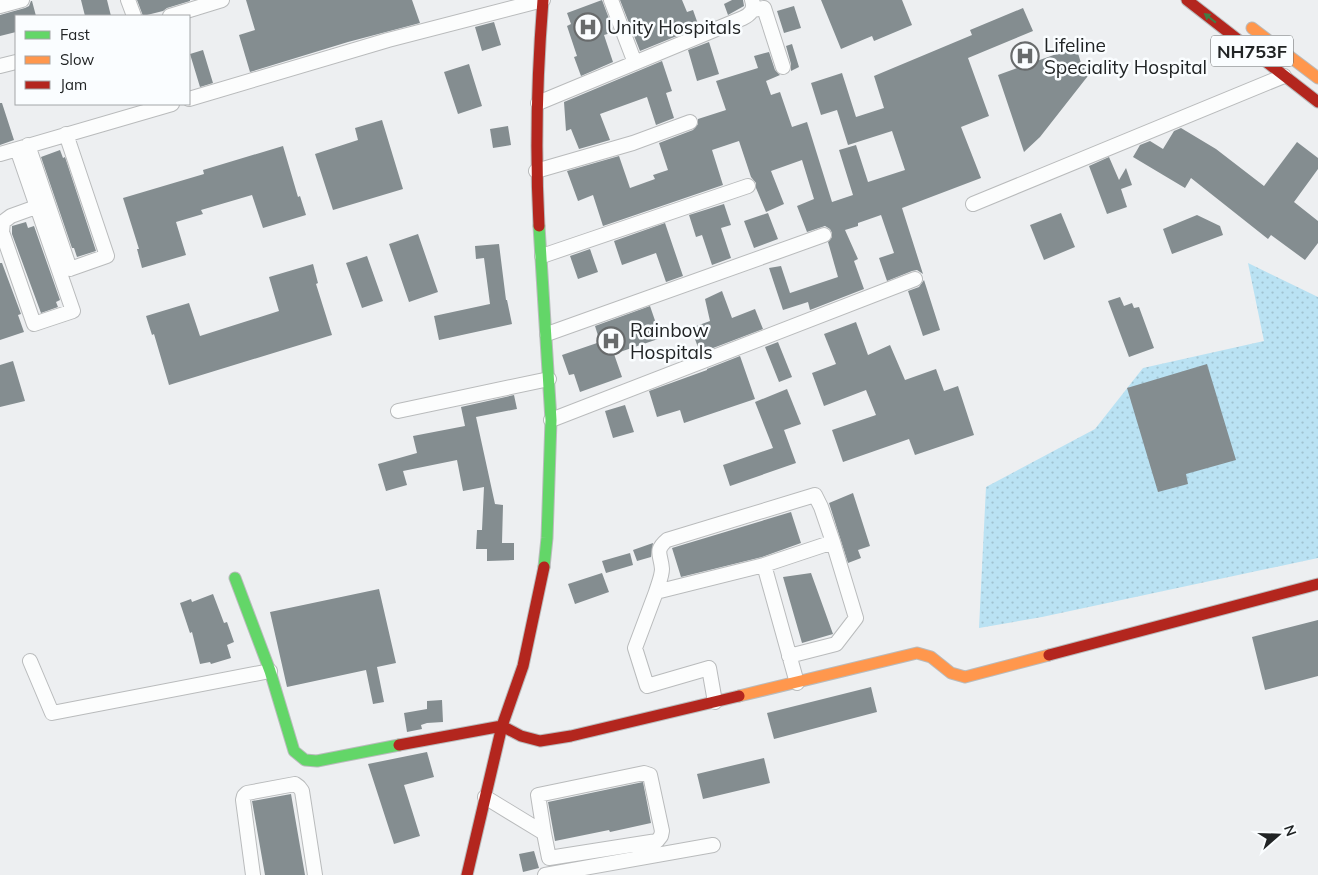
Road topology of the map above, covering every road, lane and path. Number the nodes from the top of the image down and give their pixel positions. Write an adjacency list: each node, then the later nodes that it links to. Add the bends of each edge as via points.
1 (22, 0): 8 (street)
2 (128, 0): 9 (street)
3 (222, 0): 10 (street)
4 (543, 0): 18 (street, via 388,40); 20 (main road)
5 (611, 0): 13 (street)
6 (1187, 0): 16 (main road, NH753F, one-way to 6)
7 (752, 5): 13 (street, via 750,14 743,18); 15 (street, via 764,8)
8 (0, 6)
9 (134, 15)
10 (173, 15)
11 (1245, 22): 17 (main road, NH753F)
12 (15, 62): 14 (street)
13 (635, 63): 20 (street)
14 (0, 66)
15 (783, 67)
16 (1284, 76): 19 (main road, NH753F); 28 (street)
17 (1318, 78)
18 (190, 99)
19 (1318, 102)
20 (538, 103): 26 (main road)
21 (168, 105): 23 (street)
22 (690, 122): 26 (street, via 633,143)
23 (66, 134): 24 (street); 24 (street, via 107,256 70,269)
24 (22, 147): 25 (street); 29 (street)
25 (0, 154)
26 (536, 171): 31 (main road)
27 (748, 186): 31 (street)
28 (973, 204)
29 (36, 207): 29 (street, via 73,311 34,324 2,232 3,222 11,216)
30 (824, 236): 33 (street)
31 (542, 256): 33 (main road)
32 (915, 279): 36 (street)
33 (547, 334): 34 (main road)
34 (549, 379): 35 (street); 36 (main road)
35 (398, 411)
36 (551, 420): 47 (main road, via 546,556 523,666)
37 (833, 542): 38 (street); 41 (street, via 815,496 788,502 667,540 660,546 662,570); 42 (street, via 856,618 836,644)
38 (764, 565): 41 (street); 42 (street)
39 (235, 578): 44 (main road)
40 (1318, 584): 45 (main road, via 965,677 950,673 931,656 917,654)
41 (656, 592): 46 (street, via 635,648 647,686 709,668)
42 (789, 656): 45 (street)
43 (30, 661): 44 (street, via 52,713)
44 (270, 671): 47 (main road, via 294,751 305,760)
45 (797, 683): 46 (main road)
46 (716, 702): 47 (main road, via 540,741)
47 (502, 726): 48 (main road)
48 (485, 798): 49 (street); 53 (main road)
49 (544, 834): 49 (street, via 549,858 657,841 662,831 650,775 644,773 538,795)
50 (713, 845): 54 (street)
51 (253, 875): 52 (street, via 244,796 295,784 302,791)
52 (314, 875)
53 (467, 875)
54 (545, 875)

